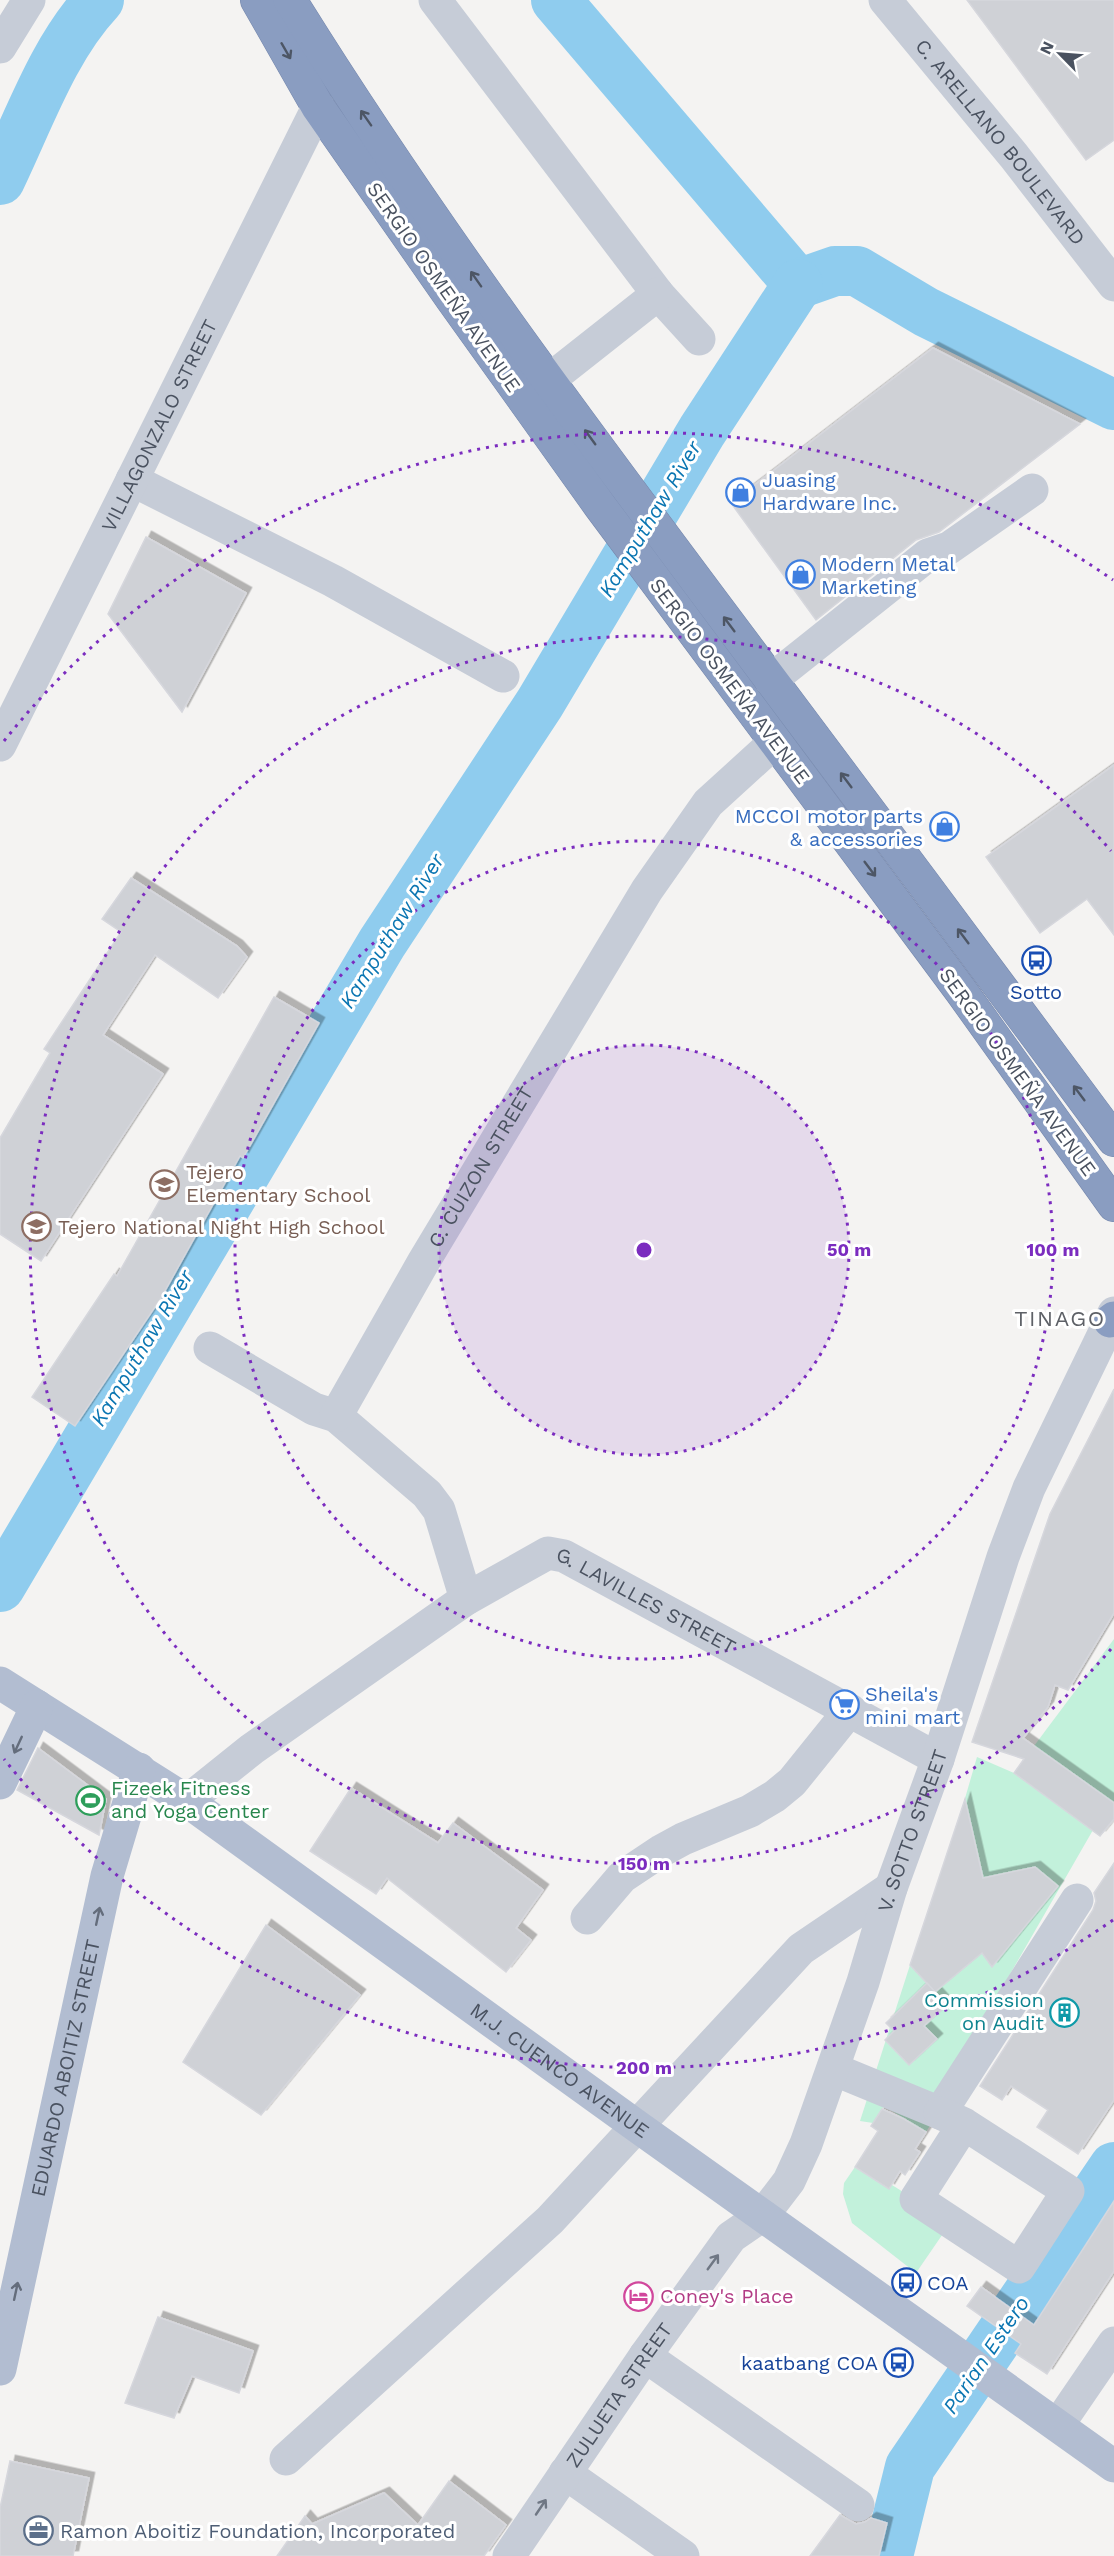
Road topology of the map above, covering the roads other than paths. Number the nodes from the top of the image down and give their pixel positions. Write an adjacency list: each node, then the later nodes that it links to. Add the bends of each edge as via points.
1 (29, 0): 6 (street)
2 (257, 0): 7 (highway, SERGIO OSMEÑA AVENUE, one-way to 7)
3 (290, 0): 11 (highway, SERGIO OSMEÑA AVENUE, one-way to 3, via 342,83)
4 (435, 0): 9 (street)
5 (885, 0): 8 (street, C. ARELLANO BOULEVARD)
6 (0, 47)
7 (318, 107): 12 (street, VILLAGONZALO STREET); 16 (highway, SERGIO OSMEÑA AVENUE, via 600,506)
8 (1114, 285)
9 (658, 294): 10 (street); 11 (street)
10 (699, 339)
11 (549, 381): 15 (highway, SERGIO OSMEÑA AVENUE, one-way to 11)
12 (132, 480): 14 (street, via 333,580); 17 (street, VILLAGONZALO STREET)
13 (1032, 490): 15 (street, via 949,548 928,555)
14 (503, 676)
15 (771, 680): 18 (highway, SERGIO OSMEÑA AVENUE, one-way to 15)
16 (775, 742): 19 (highway, SERGIO OSMEÑA AVENUE, one-way to 19); 22 (street, C. CUIZON STREET, via 708,803 647,890 424,1260)
17 (0, 745)
18 (1114, 1140)
19 (1114, 1204)
20 (1113, 1317): 27 (street, V. SOTTO STREET, via 1029,1488)
21 (210, 1348): 22 (street, via 314,1409)
22 (336, 1416): 23 (street, via 427,1494 439,1510)
23 (466, 1599): 26 (street, G. LAVILLES STREET, via 548,1553 564,1556); 30 (street, G. LAVILLES STREET, via 252,1749)
24 (0, 1683): 25 (main road, M.J. CUENCO AVENUE)
25 (37, 1706): 28 (main road, M.J. CUENCO AVENUE); 29 (main road, one-way to 29)
26 (850, 1710): 27 (street, G. LAVILLES STREET); 33 (street, via 792,1782 775,1796 661,1851 622,1877)
27 (938, 1760): 31 (street, V. SOTTO STREET)
28 (139, 1769): 30 (main road, M.J. CUENCO AVENUE); 39 (main road, EDUARDO ABOITIZ STREET, one-way to 28, via 106,1876)
29 (0, 1784)
30 (187, 1801): 36 (main road, M.J. CUENCO AVENUE)
31 (891, 1888): 34 (street, V. SOTTO STREET); 36 (street, via 801,1949)
32 (1077, 1900): 35 (street)
33 (587, 1918)
34 (833, 2069): 35 (street); 37 (street, V. SOTTO STREET, via 789,2181)
35 (952, 2118): 35 (street, via 916,2199 1019,2267 1068,2191)
36 (638, 2127): 37 (main road, M.J. CUENCO AVENUE); 42 (street, via 550,2220)
37 (763, 2215): 40 (street, ZULUETA STREET, one-way to 37, via 731,2237); 41 (main road, M.J. CUENCO AVENUE)
38 (1114, 2343): 41 (street)
39 (2, 2348)
40 (645, 2356): 44 (street, ZULUETA STREET); 45 (street)
41 (1058, 2425): 43 (main road, M.J. CUENCO AVENUE)
42 (286, 2459)
43 (1114, 2466)
44 (564, 2473): 46 (street, ZULUETA STREET, one-way to 44); 47 (street)
45 (858, 2505)
46 (508, 2556)
47 (683, 2556)

